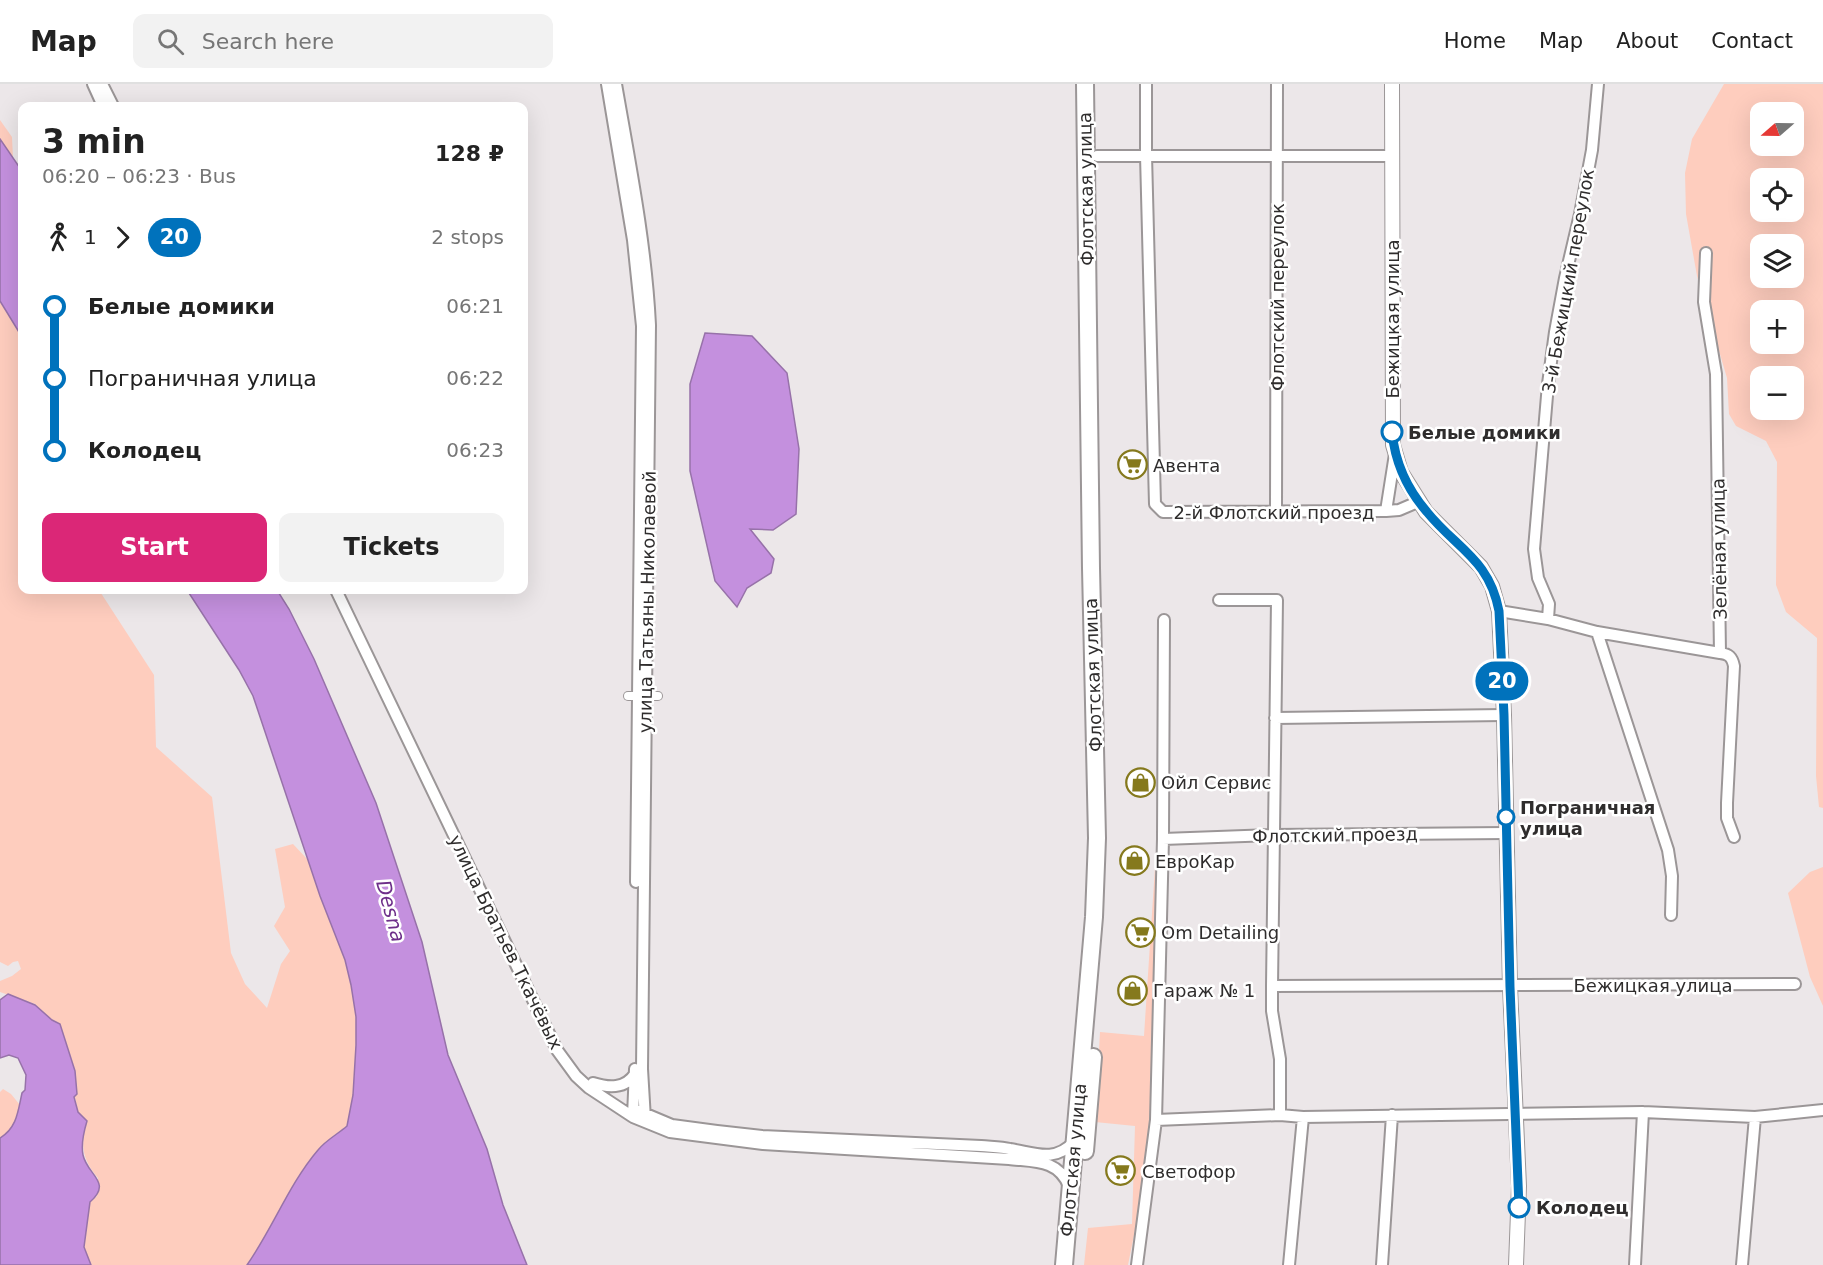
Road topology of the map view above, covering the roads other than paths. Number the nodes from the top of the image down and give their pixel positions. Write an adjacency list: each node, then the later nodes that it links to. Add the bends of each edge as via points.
1 (93, 84): 11 (street)
2 (102, 84): 12 (street)
3 (607, 84): 30 (street, улица Татьяны Николаевой, via 633,240 642,326)
4 (616, 84): 30 (street, улица Татьяны Николаевой, via 650,306)
5 (1085, 84): 53 (main road, Флотская улица, via 1097,838)
6 (1096, 84): 14 (main road, Флотская улица)
7 (1146, 84): 13 (street)
8 (1277, 84): 15 (street, Флотский переулок)
9 (1392, 84): 16 (street, Бежицкая улица)
10 (1598, 84): 26 (street, 3-й Бежицкий переулок, via 1592,150 1548,384 1534,549 1538,578 1549,604)
11 (102, 102)
12 (111, 102)
13 (1146, 155): 14 (street); 15 (street); 20 (street, 2-й Флотский проезд, via 1155,504 1162,513)
14 (1097, 156): 56 (main road, Флотская улица, via 1105,913)
15 (1277, 156): 16 (street); 20 (street, Флотский переулок)
16 (1393, 156): 18 (street, Бежицкая улица)
17 (1706, 253): 29 (street, Зелёная улица, via 1704,302 1716,374)
18 (1395, 454): 19 (street, Бежицкая улица, via 1401,472); 21 (street)
19 (1420, 501): 21 (street, 2-й Флотский проезд); 25 (street, Бежицкая улица, via 1426,512 1481,567 1496,595)
20 (1276, 511): 21 (street, 2-й Флотский проезд)
21 (1386, 511)
22 (338, 594): 49 (street, улица Братьев Ткачёвых, via 557,1050 589,1088)
23 (345, 594): 43 (street, улица Братьев Ткачёвых, via 545,1013 562,1046)
24 (1219, 600): 33 (street, via 1277,600)
25 (1499, 611): 26 (street); 32 (street, Бежицкая улица)
26 (1548, 619): 28 (street)
27 (1164, 620): 37 (street)
28 (1597, 632): 29 (street); 38 (street, via 1668,850)
29 (1720, 653): 36 (street, via 1728,654 1734,666 1727,818)
30 (637, 696): 31 (street); 42 (street, улица Татьяны Николаевой)
31 (658, 696)
32 (1504, 715): 33 (street); 34 (street, Бежицкая улица)
33 (1275, 718): 35 (street)
34 (1507, 832): 35 (street, Флотский проезд); 41 (street, Бежицкая улица)
35 (1274, 835): 37 (street, Флотский проезд); 40 (street)
36 (1734, 837)
37 (1163, 839): 52 (street)
38 (1671, 915)
39 (1795, 984): 41 (street, Бежицкая улица)
40 (1272, 986): 41 (street); 47 (street, via 1280,1059)
41 (1510, 987): 46 (street, Бежицкая улица)
42 (638, 1074): 43 (street, via 615,1087); 49 (street, улица Татьяны Николаевой); 49 (street, via 645,1101)
43 (593, 1083): 49 (street, улица Братьев Ткачёвых)
44 (1823, 1110): 51 (street)
45 (1643, 1112): 46 (street); 51 (street); 61 (street)
46 (1516, 1114): 48 (street); 60 (street, Бежицкая улица)
47 (1280, 1115): 50 (street); 52 (street)
48 (1392, 1115): 50 (street); 59 (street)
49 (642, 1116): 53 (street, улица Братьев Ткачёвых, via 672,1125 762,1136 981,1146 1044,1155 1057,1155); 54 (street, улица Братьев Ткачёвых, via 670,1132 729,1141 1043,1163 1055,1167)
50 (1303, 1117): 58 (street)
51 (1755, 1117): 62 (street)
52 (1156, 1120): 57 (street)
53 (1074, 1141): 54 (main road, Флотская улица)
54 (1071, 1191): 55 (main road, Флотская улица)
55 (1064, 1265)
56 (1074, 1265)
57 (1137, 1265)
58 (1289, 1265)
59 (1382, 1265)
60 (1516, 1265)
61 (1635, 1265)
62 (1742, 1265)

